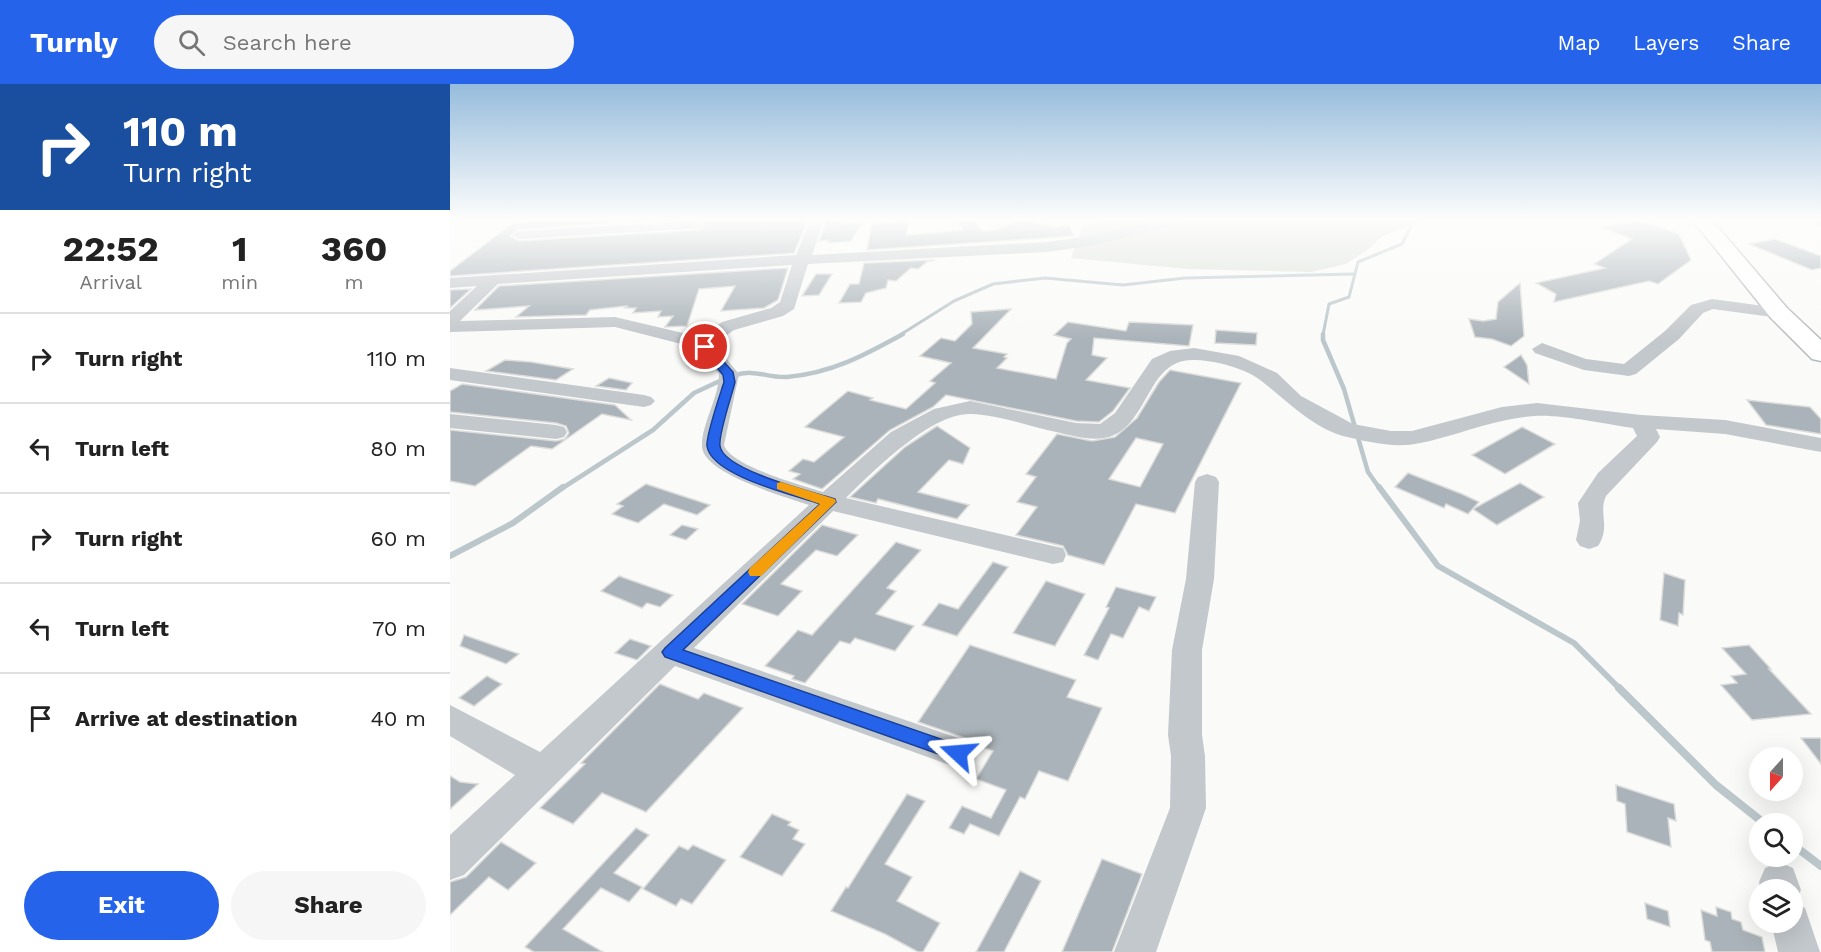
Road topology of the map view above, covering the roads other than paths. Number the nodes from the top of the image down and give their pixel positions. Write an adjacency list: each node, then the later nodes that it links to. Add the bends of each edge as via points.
1 (670, 259): 5 (street)
2 (829, 259): 4 (street)
3 (1734, 259): 8 (highway)
4 (801, 260): 5 (street); 11 (street, via 786,307 728,326)
5 (664, 267): 6 (street)
6 (493, 280): 7 (street); 9 (street)
7 (450, 283)
8 (1779, 313): 12 (street, via 1712,303 1696,309 1672,335 1629,370 1562,358); 13 (highway)
9 (450, 321)
10 (450, 327): 11 (street, via 615,322)
11 (703, 343): 21 (street, via 729,374 713,445 718,457 746,475)
12 (1542, 349)
13 (1821, 354)
14 (450, 374): 15 (street)
15 (644, 401)
16 (450, 421): 18 (street)
17 (1641, 422): 19 (street, via 1725,427); 21 (street, via 1537,409 1502,413 1413,438 1391,438 1347,430 1294,400 1270,377 1232,360 1201,354 1177,355 1155,367 1123,418 1110,429 1092,432 978,407 957,408 899,437); 22 (street, via 1648,437 1591,500)
18 (556, 432)
19 (1821, 445)
20 (1207, 482): 30 (street, via 1200,579 1187,650 1188,808)
21 (830, 502): 23 (street); 24 (street)
22 (1589, 540)
23 (1053, 555)
24 (670, 652): 26 (street); 27 (street)
25 (450, 719): 27 (street)
26 (958, 753)
27 (544, 774): 28 (street)
28 (450, 861)
29 (1794, 933): 31 (street)
30 (1136, 952)
31 (1799, 952)

